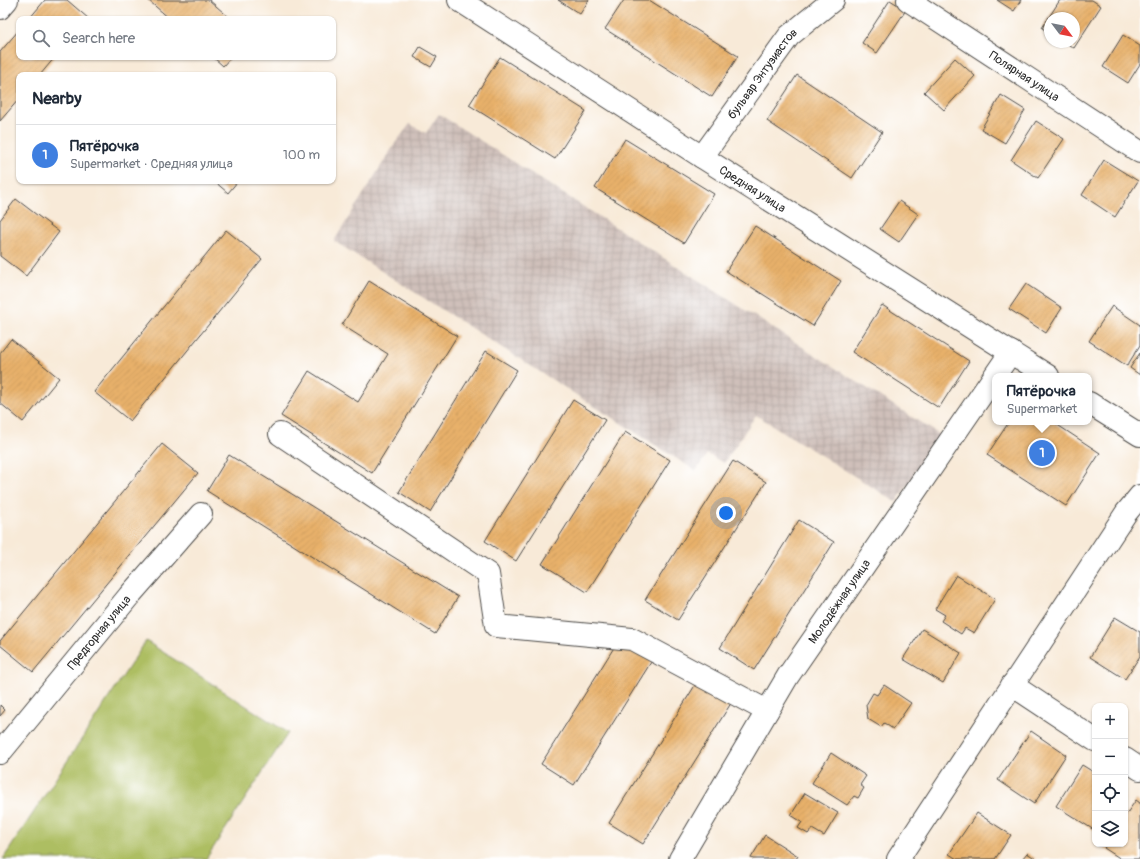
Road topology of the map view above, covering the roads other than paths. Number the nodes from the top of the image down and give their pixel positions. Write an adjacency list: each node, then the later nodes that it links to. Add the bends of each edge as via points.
1 (7, 0): 5 (street)
2 (459, 0): 7 (street, Средняя улица)
3 (833, 0): 7 (street, бульвар Энтузиастов, via 789,36)
4 (908, 0): 6 (street, Полярная улица)
5 (0, 8)
6 (1140, 152)
7 (702, 157): 8 (street, Средняя улица)
8 (1011, 352): 9 (street, Молодёжная улица); 10 (street, Средняя улица)
9 (996, 373)
10 (1043, 373)
11 (992, 380): 18 (street, Молодёжная улица, via 792,669)
12 (1092, 404): 14 (street)
13 (280, 434): 18 (street, via 488,574 496,626 632,639)
14 (1140, 435)
15 (1140, 496): 17 (street, via 1126,513)
16 (201, 514): 20 (street, Предгорная улица, via 129,596)
17 (1012, 685): 19 (street); 24 (street)
18 (767, 711): 23 (street, Молодёжная улица)
19 (1093, 739)
20 (0, 753)
21 (1128, 761): 22 (street)
22 (1140, 769)
23 (680, 859)
24 (898, 859)

